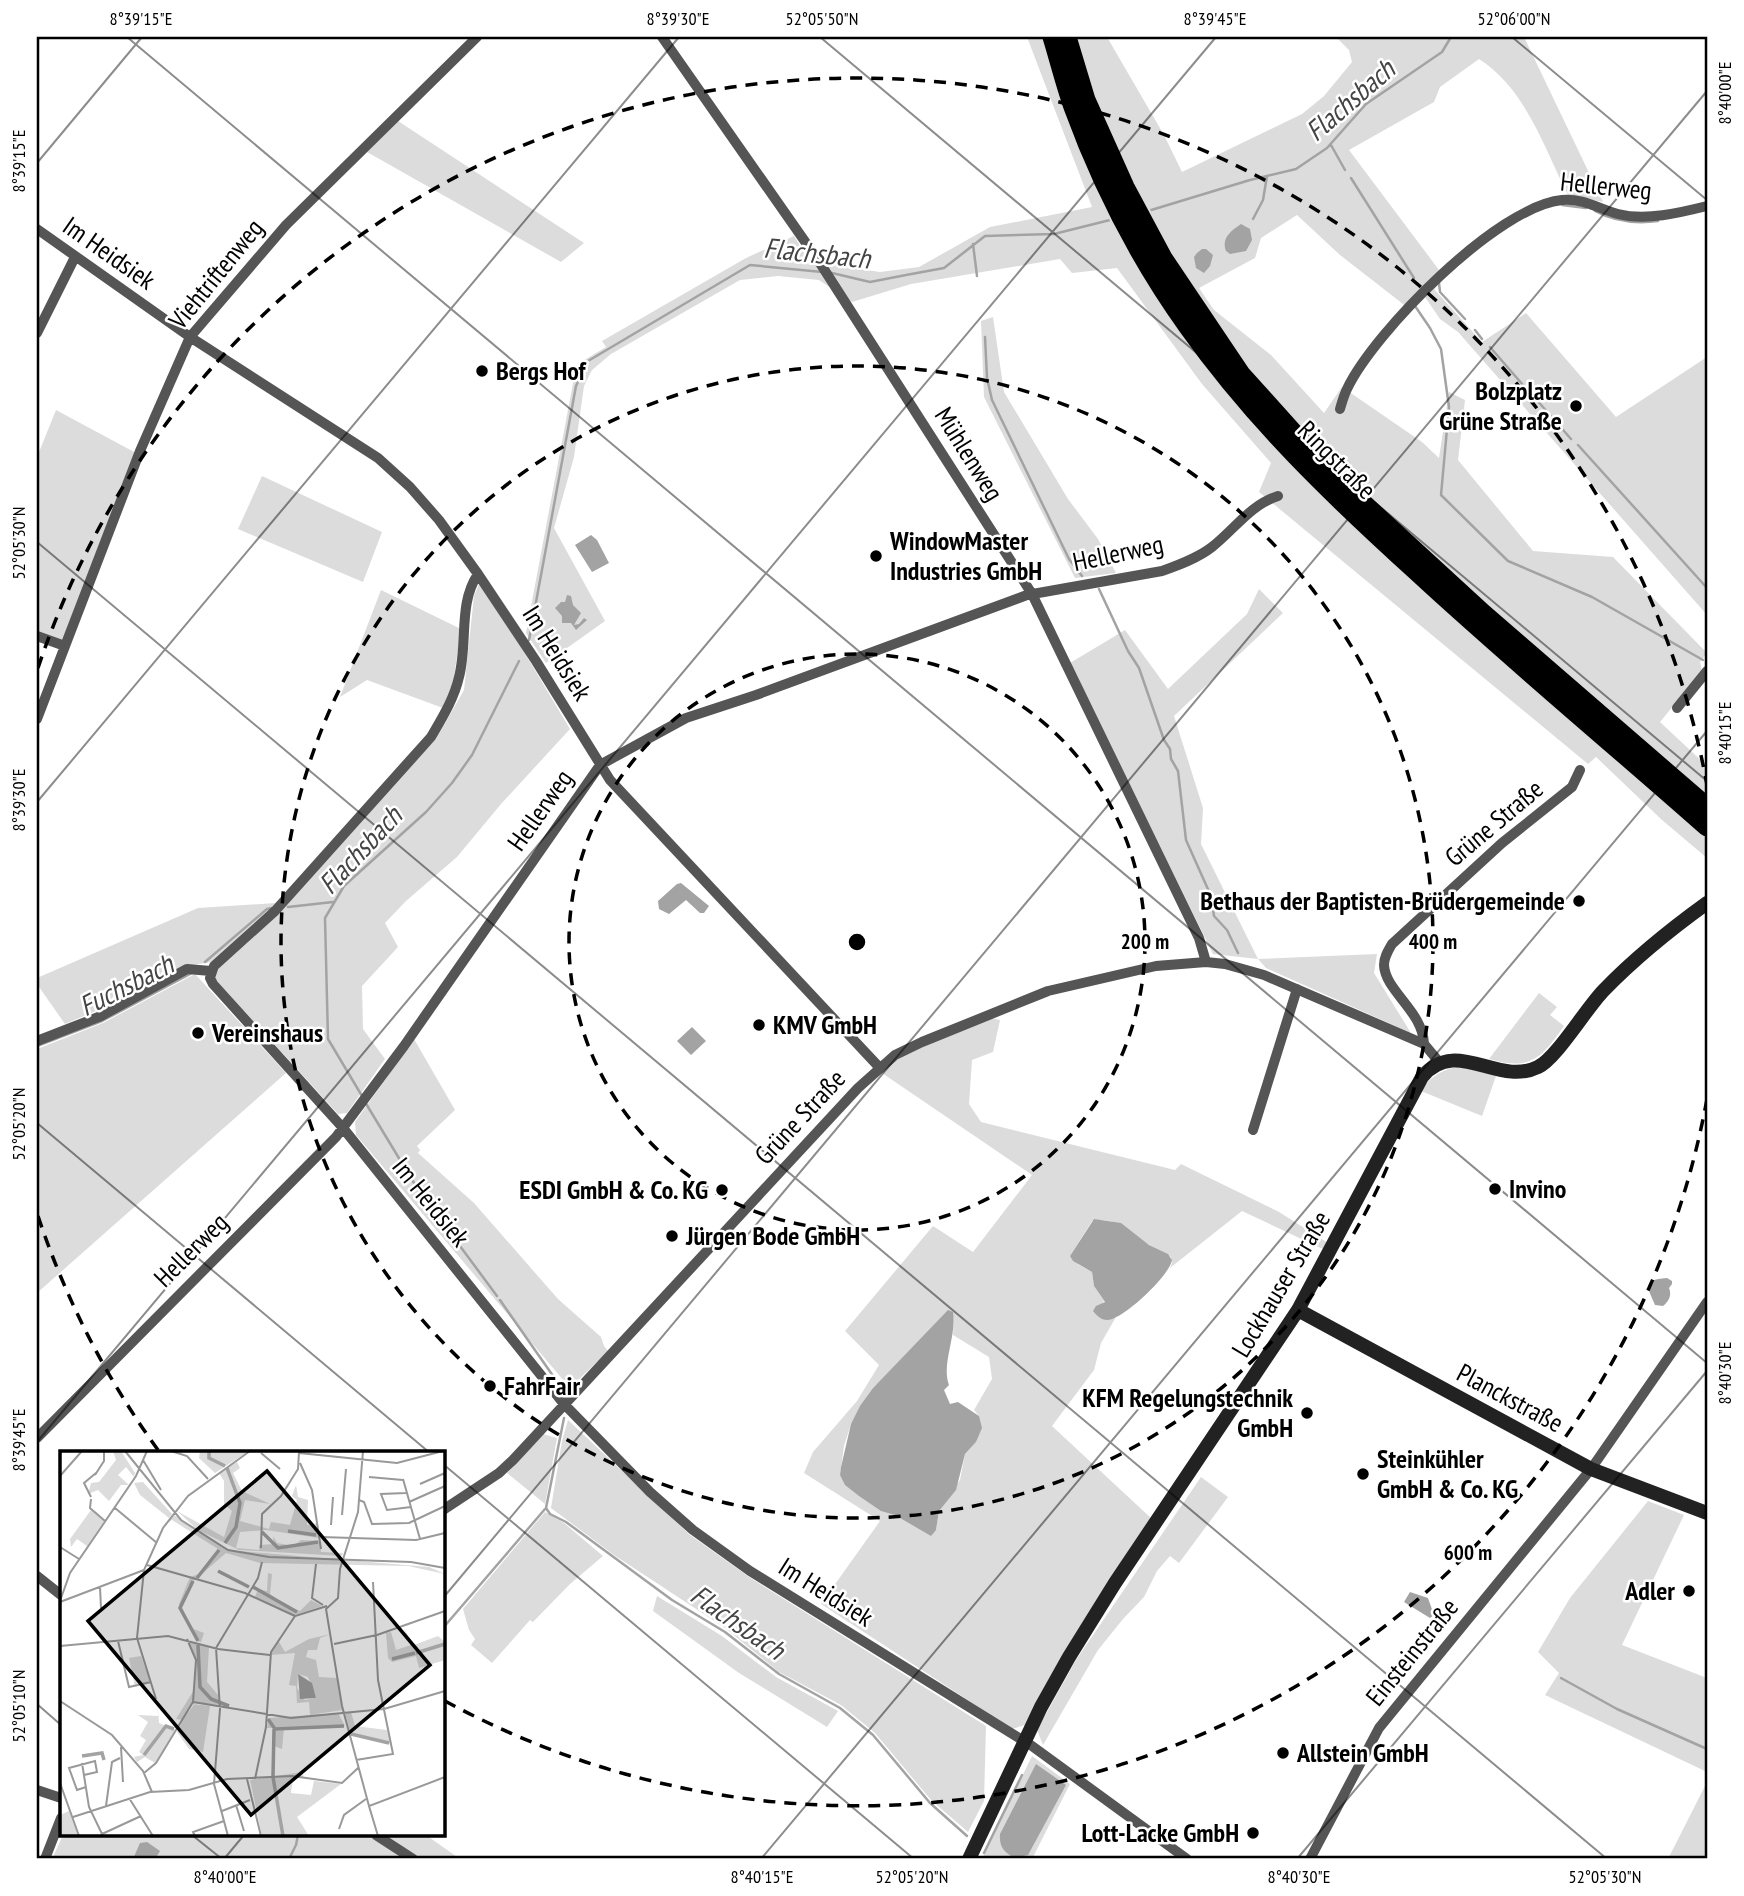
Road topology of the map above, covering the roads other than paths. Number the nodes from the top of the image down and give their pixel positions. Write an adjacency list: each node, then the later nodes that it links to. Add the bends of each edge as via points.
1 (477, 37): 11 (street, Viehtriftenweg, via 286,225)
2 (662, 37): 15 (street, Mühlenweg, via 820,263)
3 (1052, 37): 5 (highway, Ringstraße, via 1073,107)
4 (1067, 37): 5 (highway, Ringstraße)
5 (1117, 190): 9 (highway, Ringstraße)
6 (1707, 206): 12 (street, Hellerweg, via 1640,216 1560,200 1512,218 1413,301 1347,388)
7 (37, 229): 8 (street, Im Heidsiek)
8 (75, 257): 10 (street); 11 (street, Im Heidsiek)
9 (1155, 261): 23 (highway, Ringstraße, via 1241,374 1350,491); 24 (highway, Ringstraße, via 1186,325 1283,445 1474,625)
10 (37, 333)
11 (190, 337): 14 (street, Im Heidsiek, via 390,468 439,520); 17 (street, Viehtriftenweg, via 140,451)
12 (1340, 409)
13 (1278, 496): 15 (street, Hellerweg, via 1255,506 1211,548 1178,565)
14 (478, 574): 21 (street, Im Heidsiek); 27 (street, via 467,601 460,676 431,737 275,911)
15 (1032, 594): 21 (street, Hellerweg, via 686,718); 26 (street, Mühlenweg, via 1199,938)
16 (37, 636): 17 (street)
17 (65, 646): 20 (street, Viehtriftenweg)
18 (1707, 671): 19 (street)
19 (1677, 708)
20 (37, 719)
21 (600, 765): 32 (street, Im Heidsiek); 33 (street, Hellerweg)
22 (1580, 770): 30 (street, Grüne Straße, via 1572,788 1492,852 1392,944 1384,968 1421,1024)
23 (1707, 807)
24 (1707, 827)
25 (1707, 903): 31 (street, via 1603,990 1543,1065 1512,1073 1470,1061)
26 (1206, 962): 28 (street, Grüne Straße, via 1242,967); 32 (street, Grüne Straße, via 1134,970 1048,991 922,1042)
27 (211, 971): 29 (street, via 187,969 101,1016); 33 (street, Im Heidsiek, via 213,984)
28 (1297, 989): 30 (street, Grüne Straße); 34 (street)
29 (37, 1041)
30 (1424, 1044): 31 (street, Grüne Straße)
31 (1440, 1063): 36 (street, Lockhauser Straße, via 1427,1070 1418,1083)
32 (879, 1067): 37 (street, Grüne Straße)
33 (343, 1128): 37 (street, Im Heidsiek); 38 (street, Hellerweg)
34 (1253, 1130)
35 (1707, 1302): 39 (street, Einsteinstraße)
36 (1298, 1311): 39 (street, Planckstraße); 44 (street, Lockhauser Straße, via 1083,1633)
37 (564, 1404): 40 (street, Grüne Straße, via 499,1473); 44 (street, Im Heidsiek, via 693,1530 786,1595)
38 (37, 1438)
39 (1591, 1469): 41 (street, Planckstraße); 53 (street, Einsteinstraße, via 1379,1728)
40 (444, 1509)
41 (1707, 1513)
42 (37, 1576): 43 (street)
43 (60, 1594)
44 (1024, 1742): 51 (street, Lockhauser Straße); 52 (street, Im Heidsiek)
45 (37, 1790): 46 (street)
46 (60, 1798)
47 (60, 1821): 49 (street)
48 (378, 1836): 50 (street)
49 (45, 1859)
50 (413, 1859)
51 (969, 1859)
52 (1186, 1859)
53 (1310, 1859)

